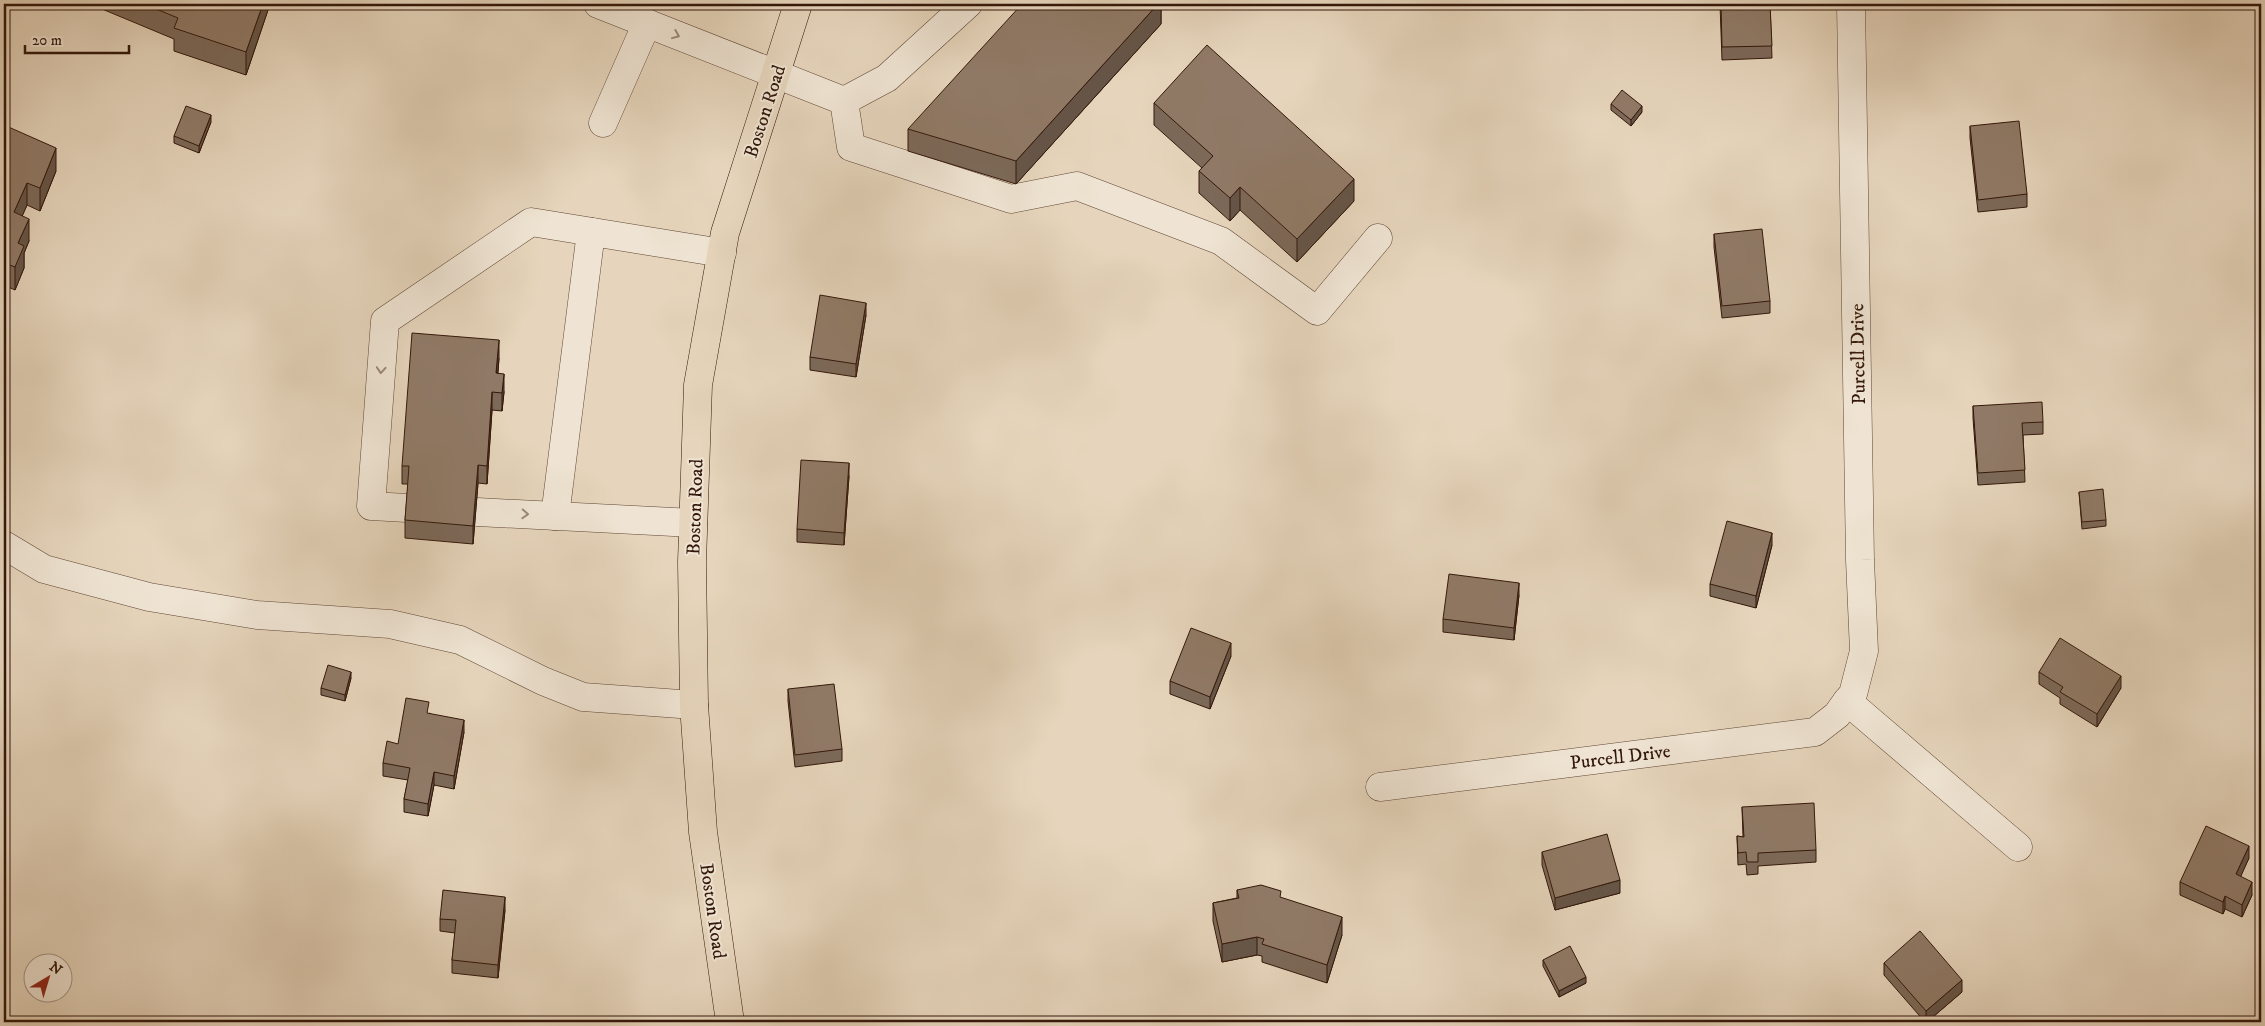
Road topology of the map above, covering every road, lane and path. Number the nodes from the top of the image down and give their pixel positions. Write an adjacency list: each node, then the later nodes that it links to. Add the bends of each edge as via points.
1 (598, 4): 5 (street)
2 (798, 4): 6 (main road, Boston Road)
3 (968, 4): 7 (street, via 887,78)
4 (1851, 4): 17 (street, Purcell Drive, via 1864,651 1854,694)
5 (647, 23): 6 (street, one-way to 6); 8 (street)
6 (776, 75): 7 (street); 11 (main road, Boston Road, via 725,234)
7 (844, 101): 10 (street, via 851,147 1012,199 1077,186 1221,241 1317,311)
8 (603, 123)
9 (591, 232): 11 (street); 12 (street, one-way to 12, via 531,222 385,321 371,506); 14 (street)
10 (1378, 238)
11 (722, 253): 15 (main road, Boston Road, via 698,385)
12 (407, 508)
13 (477, 512): 14 (street, one-way to 14)
14 (555, 516): 15 (street)
15 (693, 523): 18 (main road, Boston Road)
16 (4, 545): 18 (street, via 44,569 149,597 257,615 390,624 460,640 583,697)
17 (1848, 701): 19 (street, Purcell Drive, via 1837,715 1815,732); 20 (street)
18 (694, 705): 21 (main road, Boston Road, via 702,832)
19 (1380, 787)
20 (2018, 847)
21 (730, 1022)

